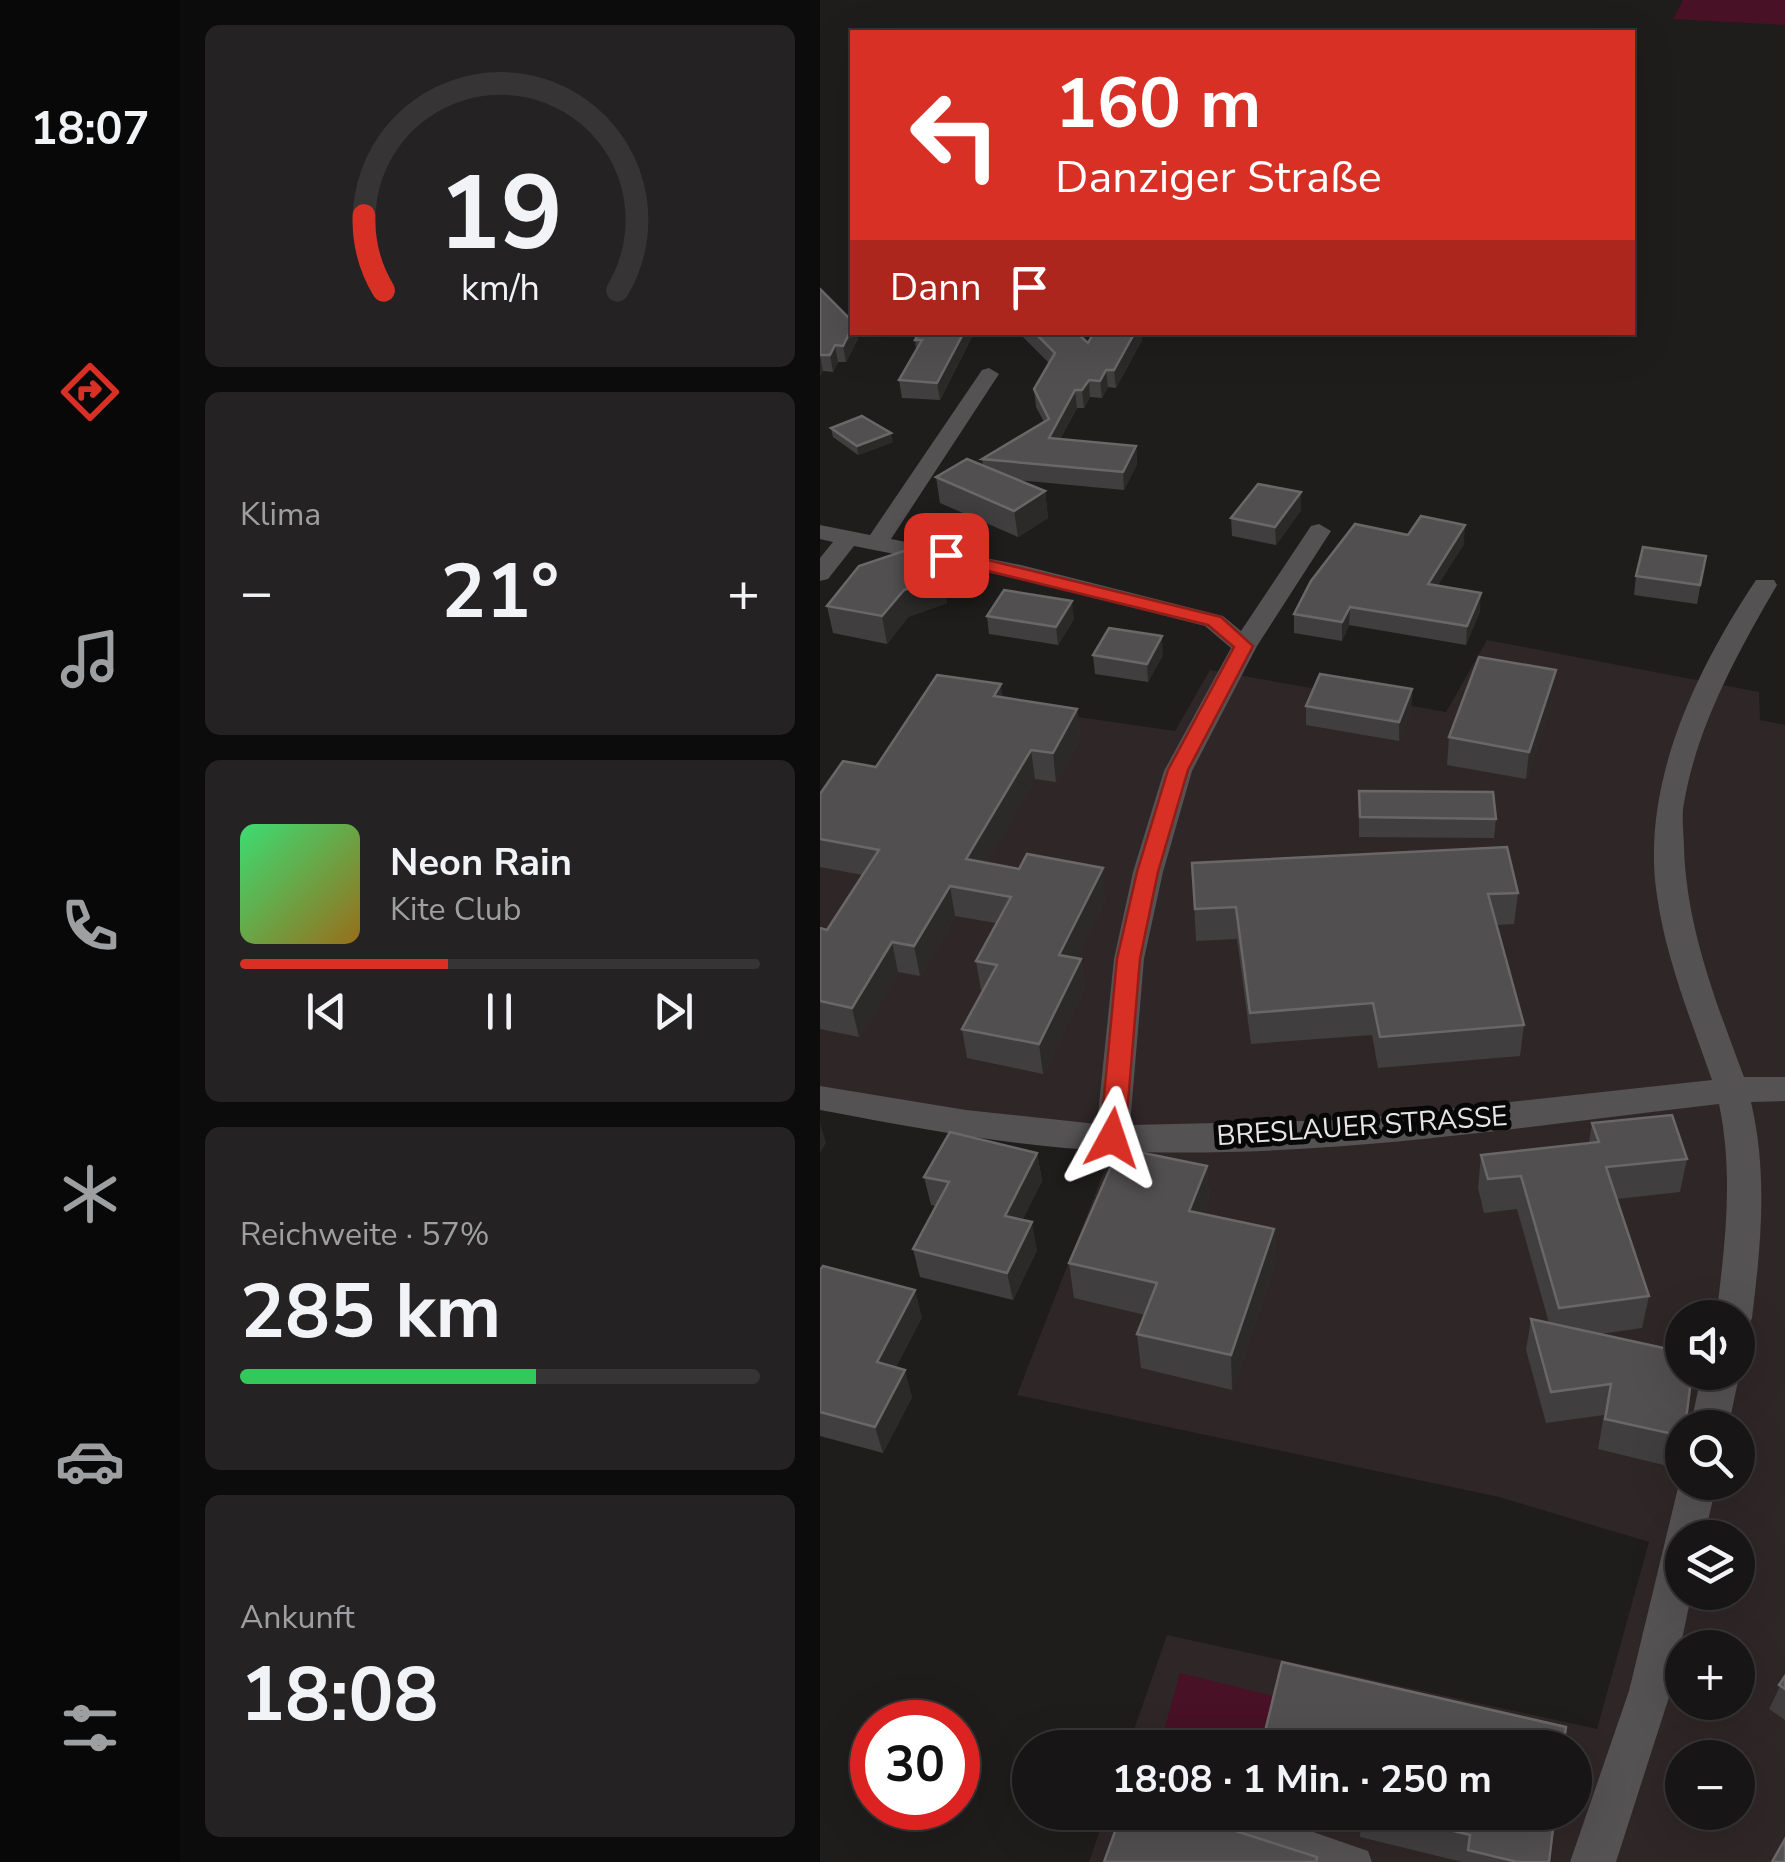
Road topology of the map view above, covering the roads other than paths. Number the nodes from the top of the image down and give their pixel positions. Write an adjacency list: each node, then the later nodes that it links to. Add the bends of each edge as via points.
1 (989, 374): 5 (street)
2 (1320, 531): 8 (street)
3 (820, 532): 4 (street)
4 (849, 537): 5 (street); 6 (street)
5 (877, 542): 8 (street, via 1214,621)
6 (820, 574)
7 (1765, 586): 10 (street, via 1728,646 1669,805 1671,894)
8 (1244, 646): 12 (street, via 1178,770 1148,872 1129,959)
9 (1785, 1088): 10 (street, BRESLAUER STRASSE)
10 (1732, 1090): 12 (street, BRESLAUER STRASSE, via 1272,1136); 13 (street, via 1744,1144 1746,1218)
11 (820, 1098): 12 (street, BRESLAUER STRASSE)
12 (1112, 1138)
13 (1736, 1300)
14 (1668, 1610): 17 (street, via 1650,1691)
15 (1257, 1830): 16 (lane)
16 (1357, 1862)
17 (1593, 1862)

